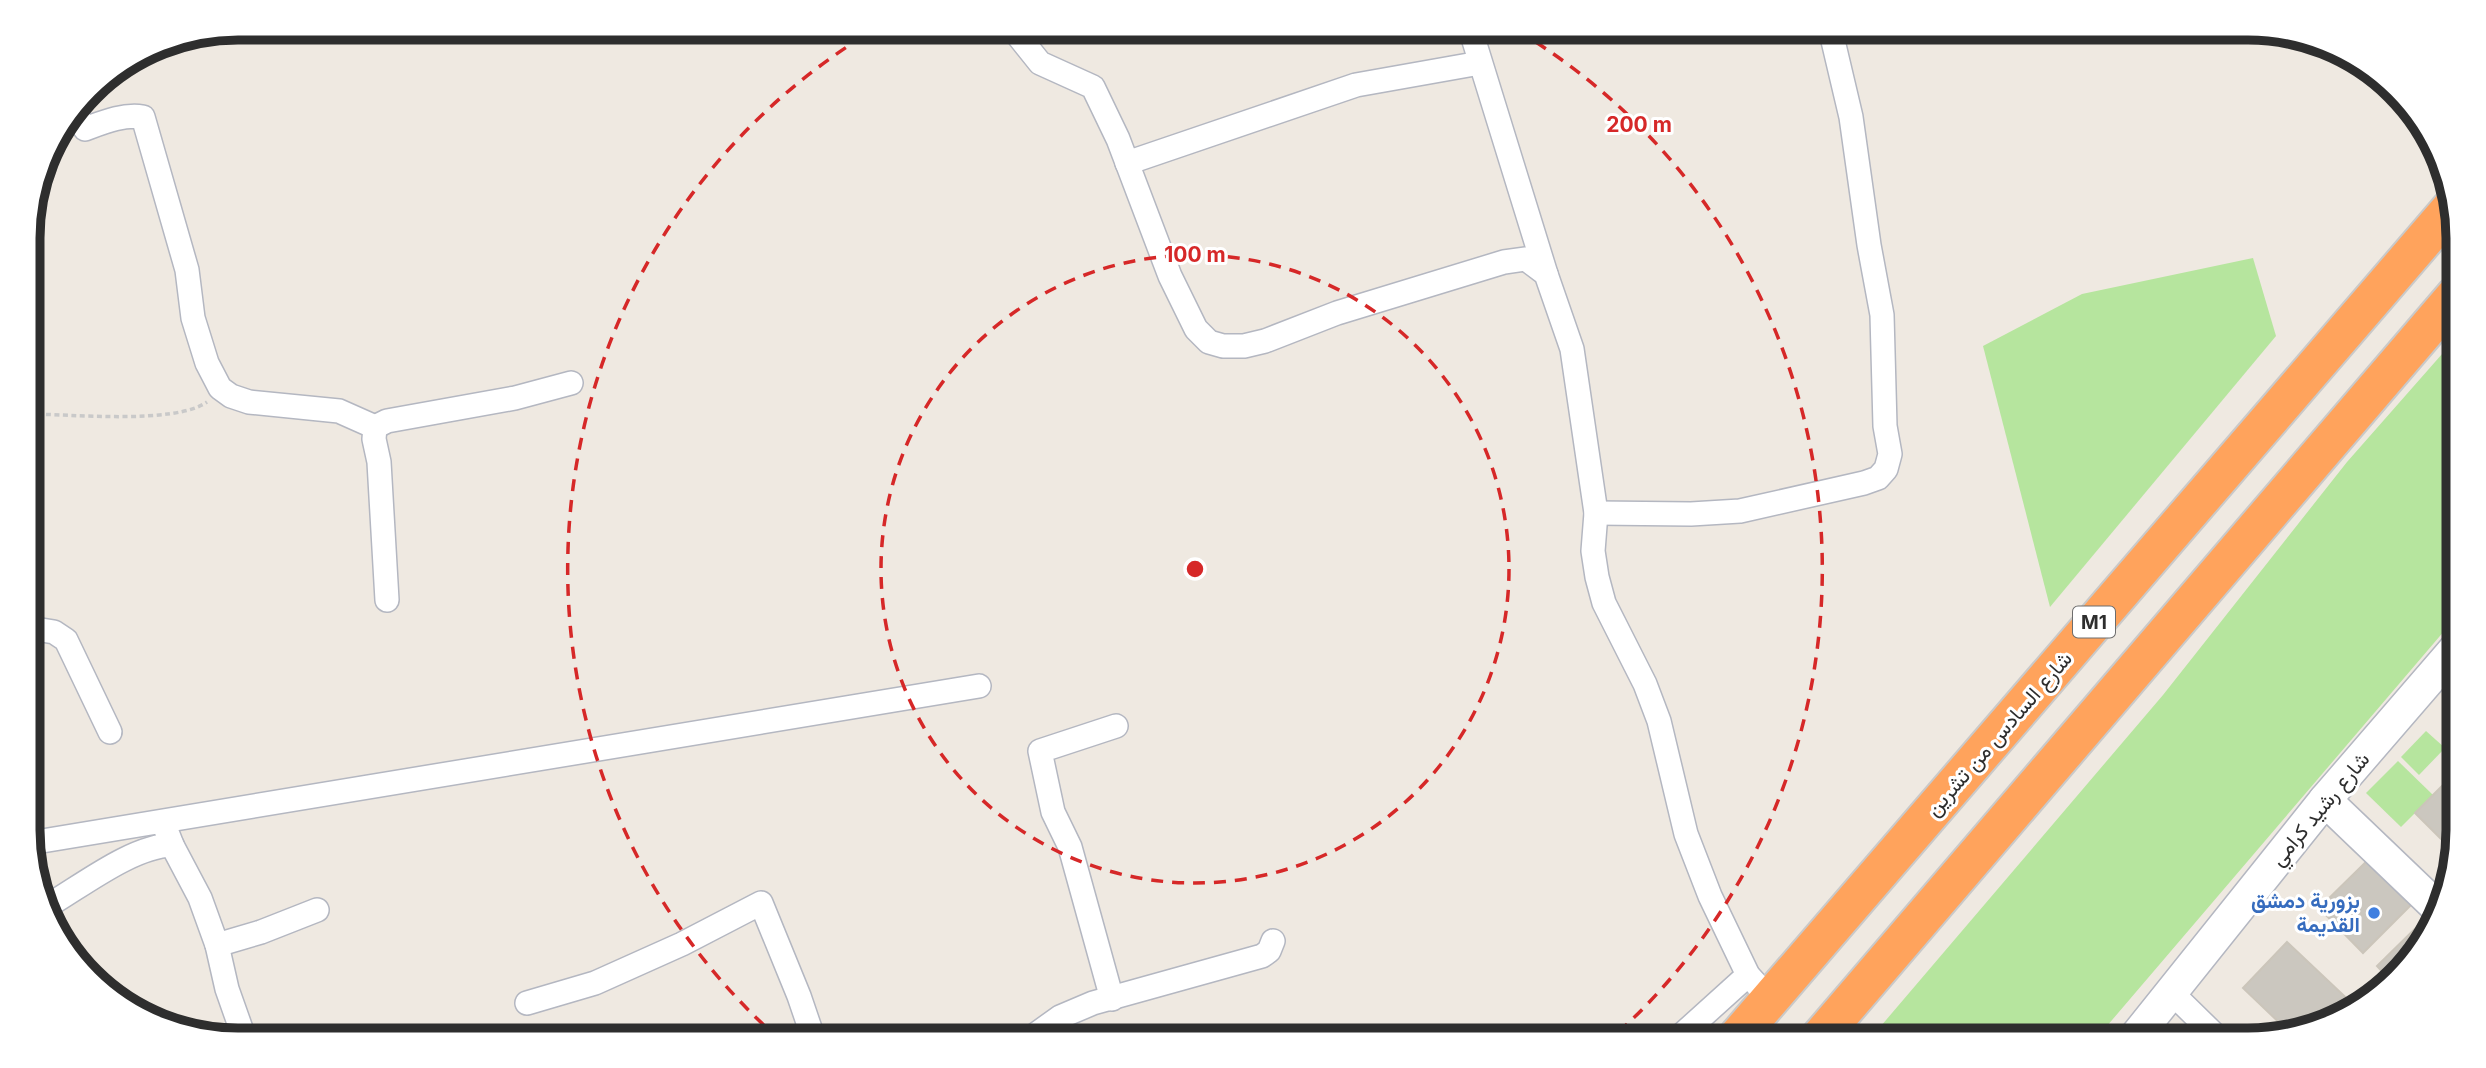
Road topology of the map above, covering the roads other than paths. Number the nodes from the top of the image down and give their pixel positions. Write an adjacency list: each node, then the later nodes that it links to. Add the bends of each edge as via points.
1 (1474, 40): 4 (street)
2 (1833, 40): 12 (street, via 1851,117 1882,315 1890,454 1886,469 1864,483 1740,511)
3 (1022, 41): 6 (street, via 1040,63 1093,87)
4 (1480, 63): 6 (street, via 1356,85); 8 (street)
5 (80, 120): 11 (street, via 85,128 134,115 143,117 187,270 193,318 220,388 249,402 339,411)
6 (1127, 163): 8 (street, via 1170,276 1196,329 1209,342 1223,346 1265,341 1337,313 1504,262 1526,259)
7 (2444, 216): 28 (highway, شارع السادس من تشرين / M1)
8 (1546, 274): 12 (street, via 1572,349)
9 (2446, 307): 34 (highway)
10 (571, 383): 11 (street)
11 (375, 427): 13 (street)
12 (1596, 513): 28 (street, via 1593,551 1605,603 1659,721 1686,834 1721,922)
13 (387, 600)
14 (40, 630): 18 (street, via 66,640)
15 (2446, 661): 19 (main road, شارع رشيد كرامي)
16 (979, 686): 20 (street)
17 (1116, 726): 30 (street, via 1040,751 1053,812 1070,847)
18 (110, 732)
19 (2325, 800): 24 (main road); 29 (main road, شارع رشيد كرامي)
20 (163, 822): 21 (street); 22 (street)
21 (41, 840)
22 (172, 845): 23 (street, via 140,851); 27 (street, via 200,898)
23 (54, 902)
24 (2432, 903)
25 (317, 910): 27 (street)
26 (1273, 942): 30 (street, via 1262,956)
27 (216, 945): 37 (street)
28 (1759, 987): 32 (street); 33 (highway, شارع السادس من تشرين / M1)
29 (2172, 993): 35 (main road, شارع رشيد كرامي); 36 (street)
30 (1112, 999): 39 (street, via 1060,1017)
31 (527, 1003): 38 (street, via 595,984 761,902)
32 (1696, 1027)
33 (1741, 1027)
34 (1837, 1027)
35 (2144, 1027)
36 (2207, 1027)
37 (241, 1028)
38 (810, 1028)
39 (1045, 1028)

